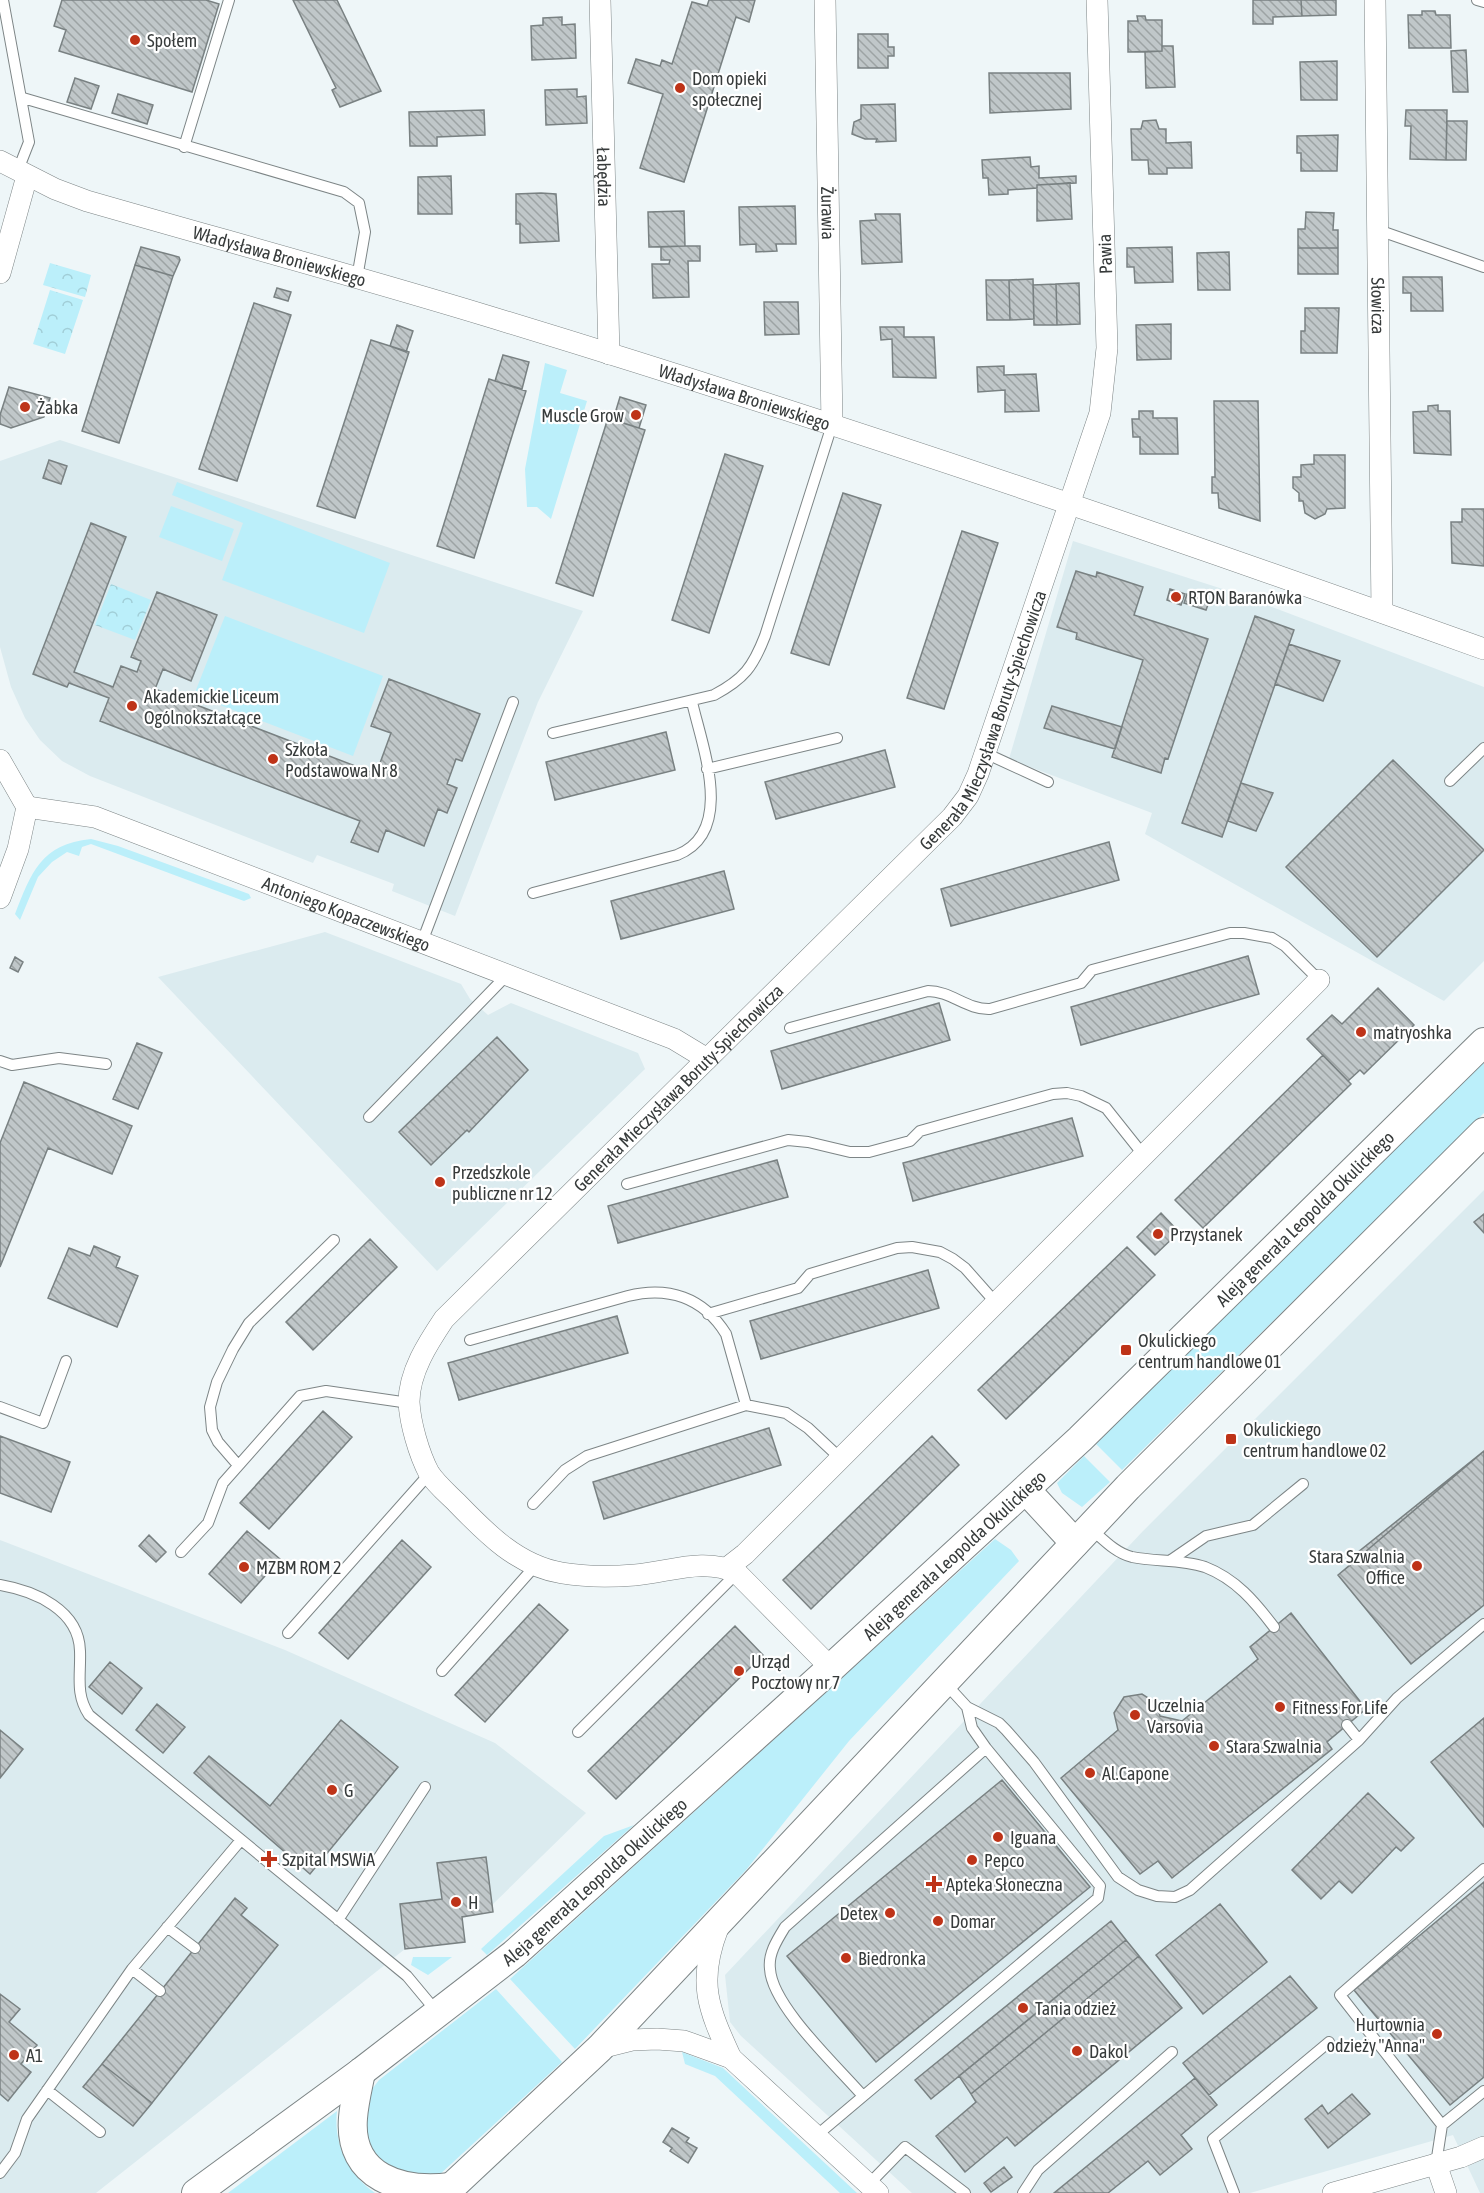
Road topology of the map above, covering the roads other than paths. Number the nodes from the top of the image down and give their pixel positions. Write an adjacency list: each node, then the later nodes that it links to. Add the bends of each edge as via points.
1 (3, 0): 9 (lane)
2 (229, 0): 10 (lane)
3 (600, 0): 16 (street, Łabędzia)
4 (825, 0): 17 (street, Żurawia)
5 (1097, 0): 18 (street, Pawia, via 1107,367 1100,413)
6 (1375, 0): 12 (street, Słowicza)
7 (1477, 0): 8 (lane)
8 (1484, 2)
9 (22, 98): 10 (lane); 11 (lane, via 29,142)
10 (184, 147): 15 (lane, via 344,192 358,203 365,232)
11 (15, 169): 14 (street); 15 (street, Władysława Broniewskiego, via 87,201)
12 (1378, 230): 13 (lane); 19 (street, Słowicza)
13 (1484, 267)
14 (0, 273)
15 (357, 278): 16 (street, Władysława Broniewskiego)
16 (609, 354): 17 (street, Władysława Broniewskiego)
17 (832, 425): 18 (street, Władysława Broniewskiego); 22 (lane, via 752,668 731,687)
18 (1069, 503): 19 (street, Władysława Broniewskiego); 26 (street, Generała Mieczysława Boruty-Spiechowicza)
19 (1382, 612): 20 (street, Władysława Broniewskiego)
20 (1484, 649)
21 (513, 702): 34 (lane)
22 (692, 702): 23 (lane); 28 (lane)
23 (553, 733)
24 (837, 738): 28 (lane)
25 (1484, 748): 29 (lane)
26 (986, 753): 30 (lane); 39 (street, Generała Mieczysława Boruty-Spiechowicza, via 968,796 952,817)
27 (0, 760): 31 (street)
28 (707, 769): 32 (lane, via 712,799 708,821 687,851)
29 (1450, 781)
30 (1047, 782)
31 (27, 807): 33 (street, via 18,849); 34 (street, Antoniego Kopaczewskiego, via 95,817)
32 (533, 893)
33 (0, 898)
34 (422, 942): 35 (street, Antoniego Kopaczewskiego)
35 (507, 975): 39 (street, Antoniego Kopaczewskiego, via 674,1039); 42 (lane)
36 (1319, 980): 37 (lane, via 1296,954 1272,938 1230,933 1092,970 1081,983 990,1009 975,1008 947,994 928,991); 44 (street)
37 (790, 1028)
38 (1484, 1042): 58 (main road, Aleja generała Leopolda Okulickiego)
39 (707, 1059): 51 (street, Generała Mieczysława Boruty-Spiechowicza, via 444,1319 419,1362)
40 (0, 1061): 41 (lane, via 12,1065 59,1058)
41 (106, 1064)
42 (369, 1117)
43 (1484, 1132): 60 (main road)
44 (1145, 1157): 45 (lane, via 1106,1108 1081,1096 1053,1094 920,1131 910,1141 869,1152 788,1140); 47 (street)
45 (627, 1184)
46 (334, 1240): 55 (lane, via 249,1323 217,1382 210,1407 212,1430)
47 (996, 1303): 48 (lane, via 953,1259 933,1250 912,1247 810,1274 798,1288); 54 (street)
48 (708, 1314): 49 (lane, via 682,1296 647,1291); 52 (lane, via 726,1334)
49 (470, 1340)
50 (66, 1361): 53 (lane, via 43,1423)
51 (409, 1402): 55 (lane, via 326,1391 300,1396); 56 (street, Generała Mieczysława Boruty-Spiechowicza)
52 (746, 1405): 54 (lane, via 786,1413); 59 (lane, via 587,1456 565,1470)
53 (0, 1407)
54 (840, 1458): 64 (street)
55 (237, 1464): 61 (lane, via 223,1483 208,1523)
56 (430, 1473): 63 (street, Generała Mieczysława Boruty-Spiechowicza, via 481,1528); 68 (lane)
57 (1304, 1485): 62 (lane, via 1253,1525 1206,1536)
58 (1026, 1490): 60 (main road); 69 (main road, Aleja generała Leopolda Okulickiego)
59 (533, 1504)
60 (1082, 1535): 62 (lane, via 1130,1557); 71 (main road)
61 (181, 1552)
62 (1171, 1560): 67 (lane, via 1204,1567 1227,1578 1250,1596)
63 (535, 1566): 64 (street, Generała Mieczysława Boruty-Spiechowicza, via 603,1577 705,1564); 70 (lane)
64 (732, 1570): 69 (street); 74 (lane)
65 (0, 1585): 78 (lane, via 38,1596 61,1610 74,1624 79,1638 78,1694 89,1714)
66 (1484, 1624): 75 (lane, via 1397,1698)
67 (1274, 1627)
68 (288, 1633)
69 (831, 1668): 86 (main road, Aleja generała Leopolda Okulickiego, via 514,1954)
70 (442, 1671)
71 (944, 1682): 72 (lane); 80 (main road)
72 (967, 1707): 75 (lane, via 999,1724 1034,1762 1118,1877 1157,1896 1175,1897 1190,1890); 76 (lane, via 972,1728)
73 (1347, 1725): 75 (lane)
74 (579, 1732)
75 (1359, 1740)
76 (986, 1748): 94 (lane, via 785,1927 774,1945 769,1968 781,2003); 94 (lane, via 1100,1886 1098,1898)
77 (425, 1787): 81 (lane)
78 (241, 1840): 81 (lane); 82 (lane)
79 (1484, 1869): 95 (lane, via 1340,1995)
80 (721, 1919): 88 (main road); 90 (street, via 708,1954 706,1987 715,2024)
81 (338, 1920): 86 (lane, via 407,1976)
82 (167, 1926): 83 (lane); 84 (lane)
83 (195, 1948)
84 (132, 1969): 85 (lane); 92 (lane)
85 (160, 1991)
86 (438, 2013): 91 (main road, Aleja generała Leopolda Okulickiego)
87 (1329, 2042): 106 (lane, via 1214,2139)
88 (600, 2048): 90 (street, via 632,2040 684,2041); 102 (main road)
89 (1172, 2052): 105 (lane, via 1038,2170)
90 (731, 2058): 97 (street)
91 (361, 2072): 102 (main road, via 353,2120 366,2166 381,2179 413,2191); 103 (main road, Aleja generała Leopolda Okulickiego)
92 (47, 2090): 96 (lane); 100 (lane, via 27,2119 15,2152)
93 (1484, 2091): 95 (lane)
94 (862, 2095): 97 (lane)
95 (1442, 2125): 99 (lane)
96 (100, 2132)
97 (816, 2136): 101 (street)
98 (1484, 2147): 99 (street)
99 (1436, 2164): 107 (street); 108 (street)
100 (0, 2174)
101 (873, 2188): 104 (lane, via 905,2147)
102 (448, 2190)
103 (196, 2193)
104 (965, 2193)
105 (1023, 2193)
106 (1234, 2193)
107 (1334, 2193)
108 (1446, 2193)

